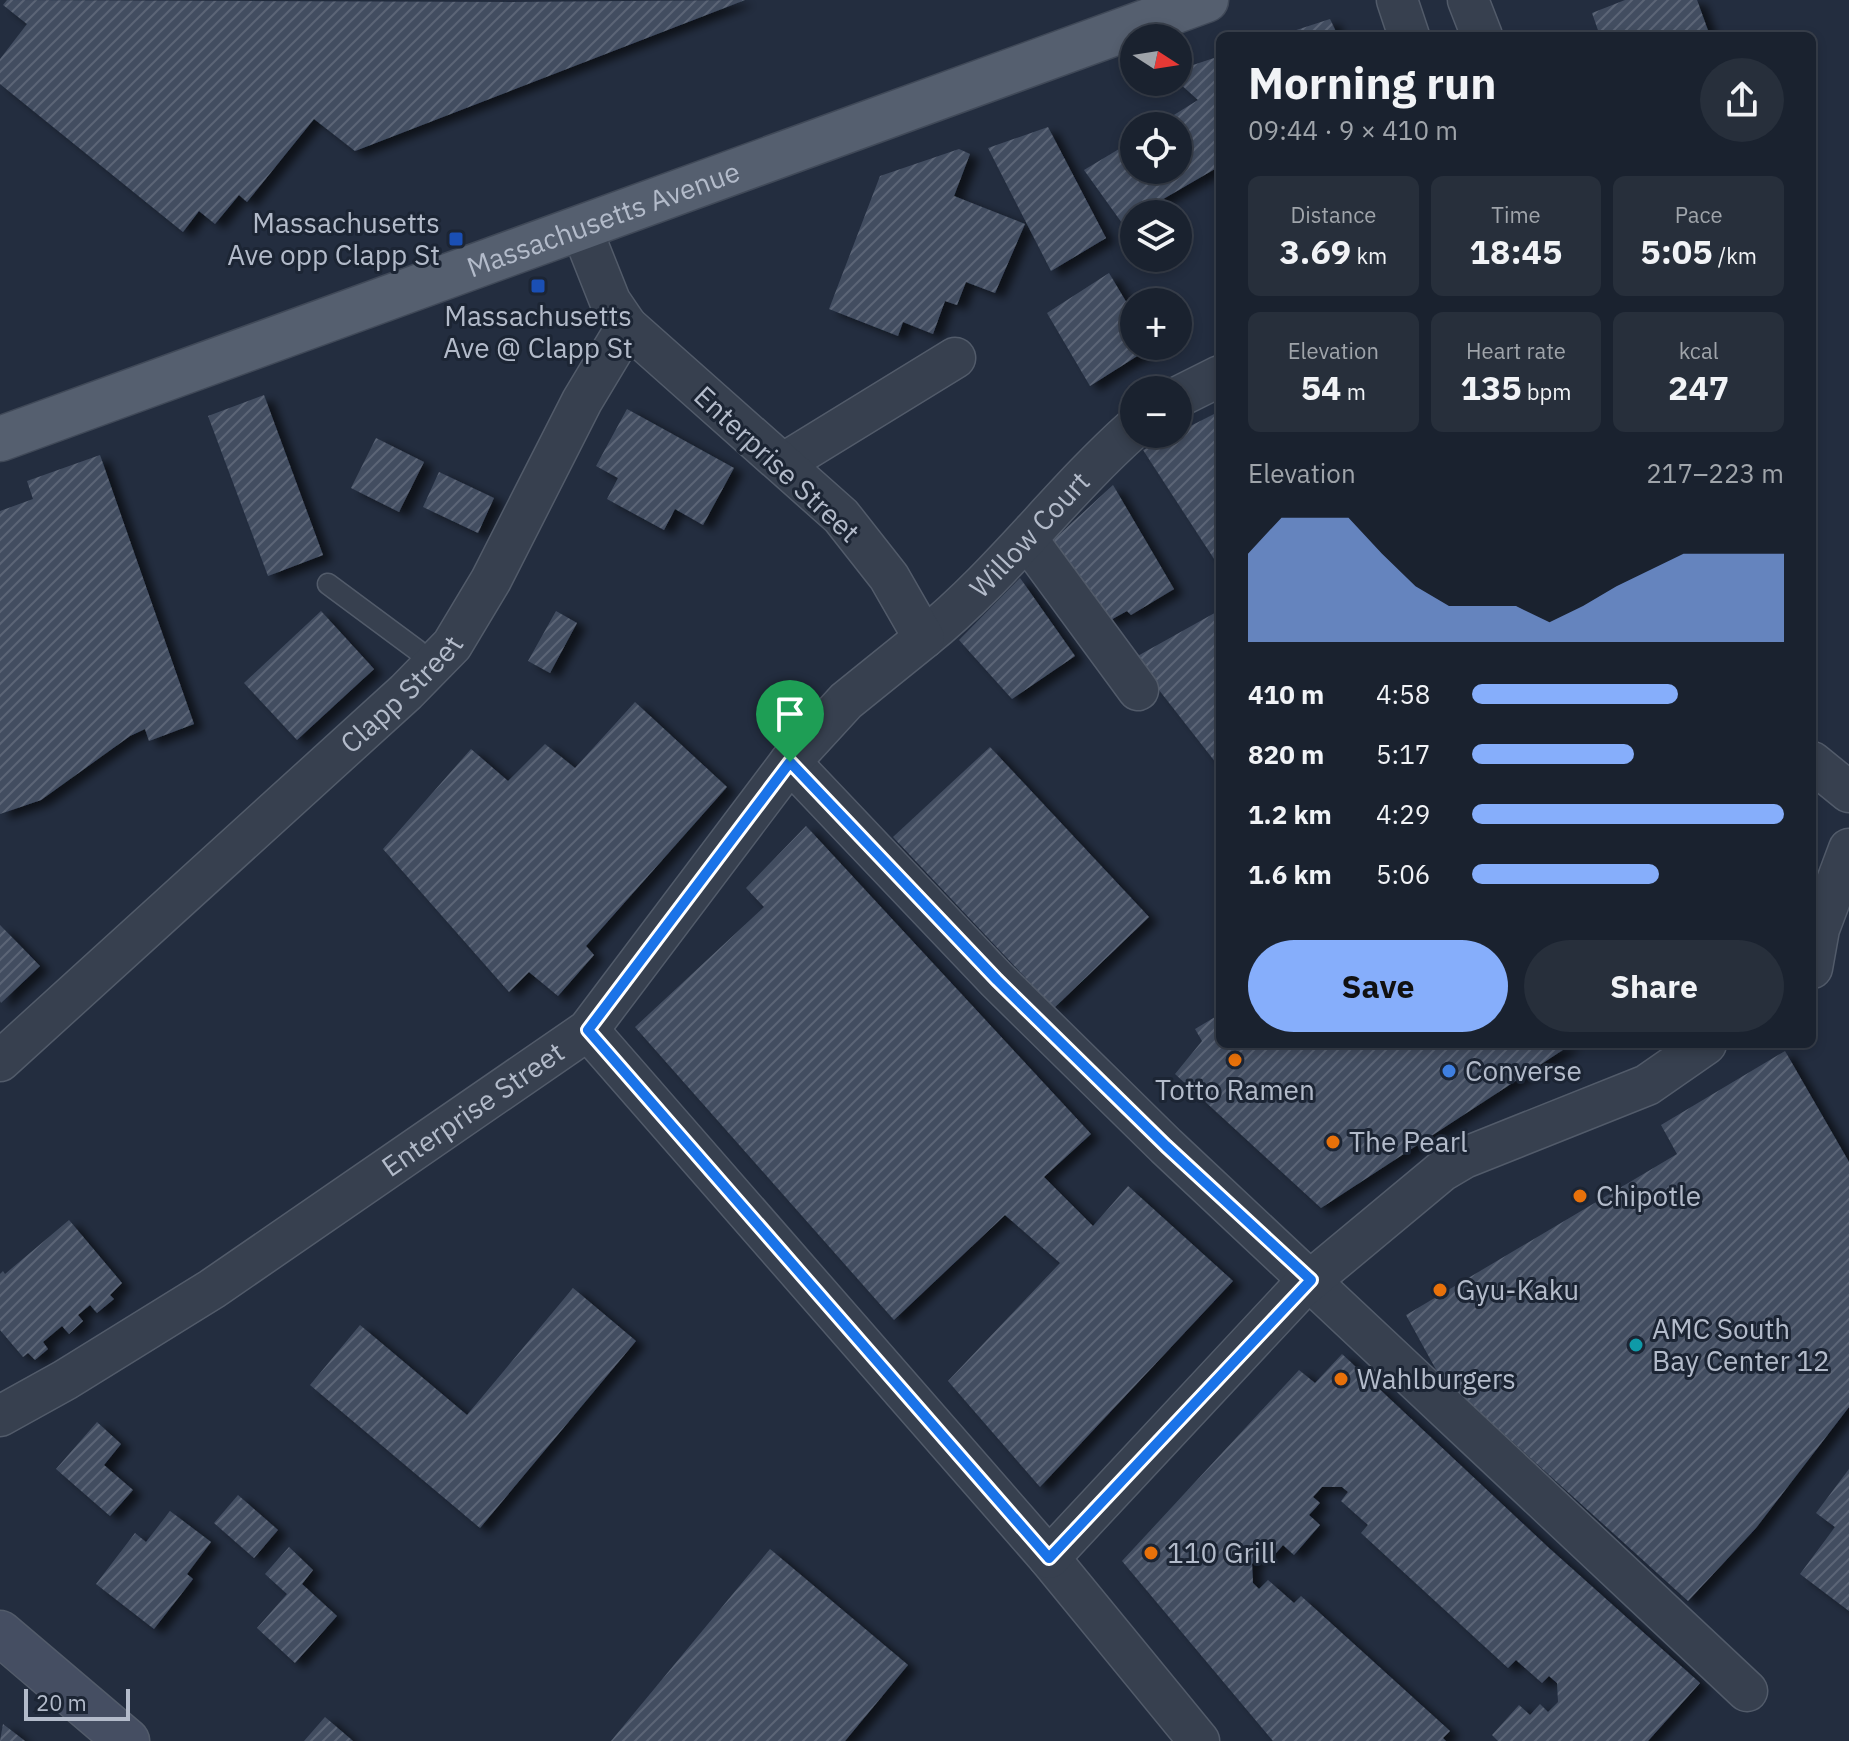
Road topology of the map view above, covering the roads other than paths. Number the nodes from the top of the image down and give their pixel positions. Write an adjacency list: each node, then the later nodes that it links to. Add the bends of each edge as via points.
1 (1206, 0): 6 (main road, Massachusetts Avenue)
2 (1397, 0): 4 (street)
3 (1468, 0): 5 (street)
4 (1408, 32)
5 (1480, 32)
6 (581, 228): 7 (street, via 610,301); 11 (main road, Massachusetts Avenue)
7 (627, 326): 13 (street, Enterprise Street); 17 (street, Clapp Street, via 582,401 491,580 452,645)
8 (955, 358): 13 (street)
9 (1216, 378): 10 (street)
10 (1192, 390)
11 (0, 439)
12 (1120, 440): 14 (street, Willow Court)
13 (784, 463): 16 (street, Enterprise Street, via 841,516 889,577)
14 (1027, 539): 16 (street, Willow Court, via 968,602); 18 (street)
15 (328, 584): 17 (lane, via 417,650)
16 (924, 638): 19 (street, Enterprise Street, via 846,701)
17 (430, 667): 28 (street, Clapp Street)
18 (1138, 690)
19 (790, 762): 26 (street, Enterprise Street); 29 (street, via 997,980)
20 (1816, 765): 21 (street)
21 (1849, 792)
22 (1816, 798): 23 (street)
23 (1849, 803)
24 (1849, 849): 25 (street)
25 (1816, 946)
26 (588, 1030): 30 (street, Enterprise Street, via 212,1289); 31 (street)
27 (1700, 1048): 29 (street, via 1638,1089 1455,1162)
28 (0, 1061)
29 (1311, 1280): 31 (street); 33 (street)
30 (0, 1416)
31 (1049, 1558): 35 (street)
32 (0, 1633): 34 (main road)
33 (1747, 1691)
34 (127, 1741)
35 (1199, 1741)

